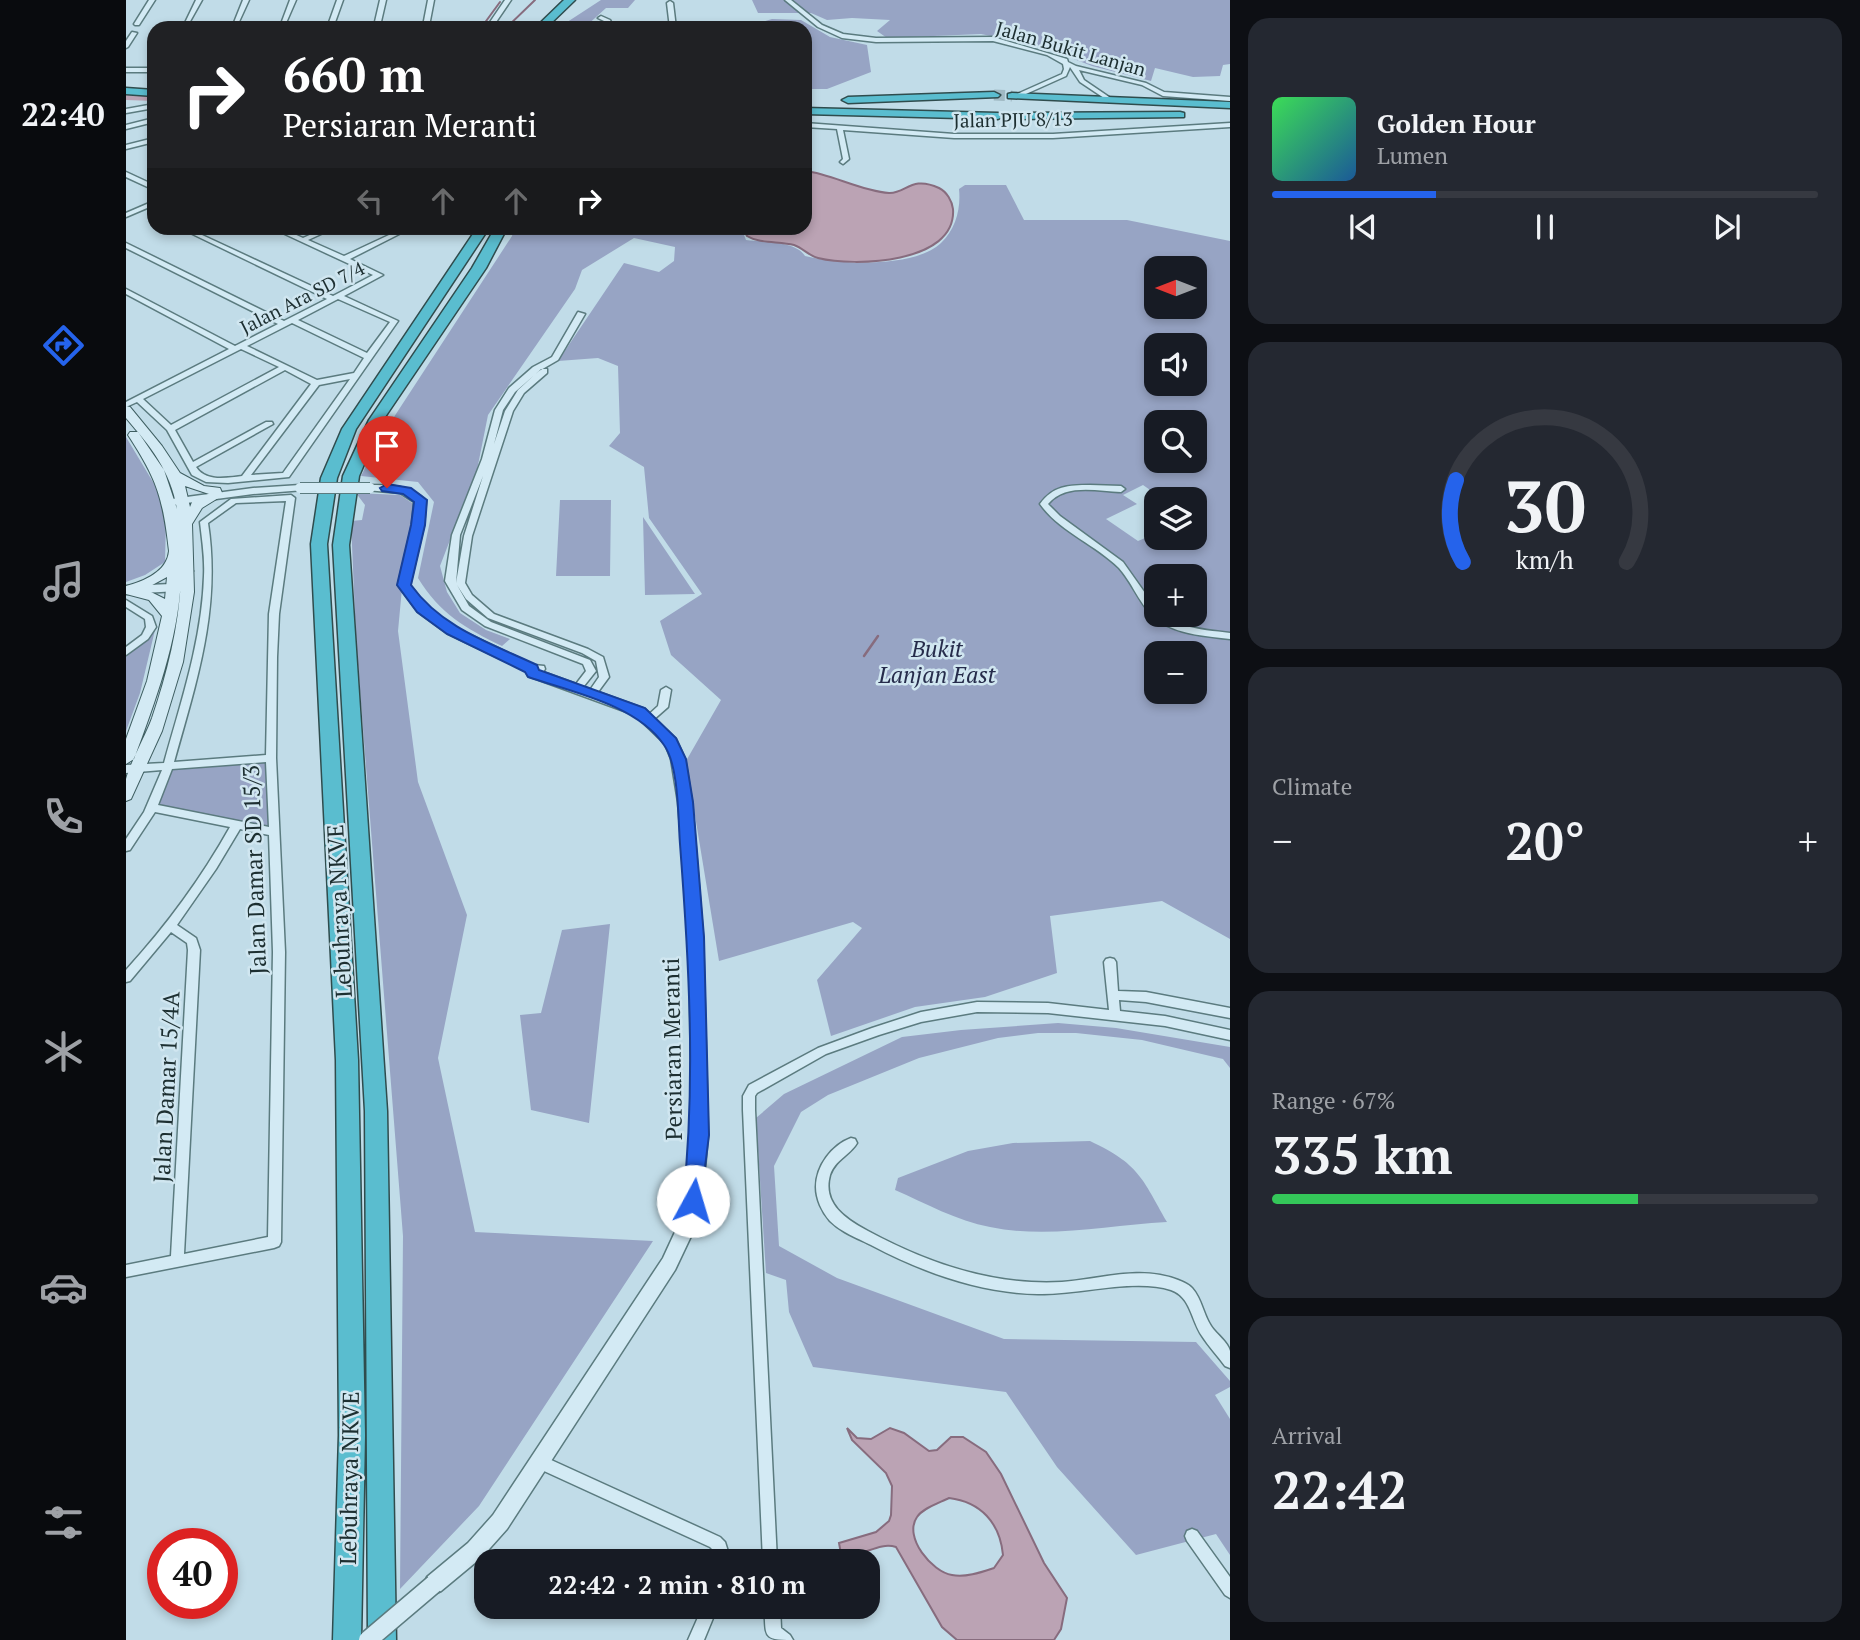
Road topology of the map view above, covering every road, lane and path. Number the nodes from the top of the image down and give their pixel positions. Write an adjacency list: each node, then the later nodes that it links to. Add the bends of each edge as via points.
1 (152, 0): 25 (street)
2 (199, 0): 14 (street)
3 (246, 0): 15 (street)
4 (293, 0): 16 (street)
5 (340, 0): 17 (street)
6 (383, 0): 18 (street)
7 (431, 0): 19 (street)
8 (508, 0): 20 (street)
9 (556, 0): 21 (highway)
10 (570, 0): 22 (highway)
11 (788, 0): 28 (street, Jalan Bukit Lanjan, via 842,36 866,40 993,39)
12 (670, 3): 24 (street)
13 (601, 18): 23 (street)
14 (188, 21)
15 (236, 21)
16 (284, 21)
17 (332, 21)
18 (378, 21)
19 (427, 21)
20 (494, 21)
21 (534, 21)
22 (548, 21)
23 (608, 21)
24 (672, 21)
25 (137, 24)
26 (134, 33): 27 (street)
27 (126, 46)
28 (1065, 60): 29 (street, Jalan Bukit Lanjan); 35 (street, via 1063,75)
29 (1074, 67): 36 (street, Jalan Bukit Lanjan, via 1163,93); 37 (street, via 1082,81)
30 (126, 70): 31 (street)
31 (147, 70)
32 (126, 88): 33 (highway)
33 (147, 90)
34 (993, 95): 38 (highway)
35 (1014, 96): 37 (highway)
36 (1230, 99)
37 (1110, 100): 39 (highway)
38 (812, 102)
39 (1230, 105)
40 (147, 107): 41 (street)
41 (126, 111)
42 (812, 111): 44 (highway)
43 (1230, 114): 45 (highway)
44 (998, 116)
45 (1017, 116)
46 (147, 122): 48 (street)
47 (812, 126): 50 (street, Jalan PJU 8/13)
48 (126, 127)
49 (1228, 127): 50 (street, Jalan PJU 8/13, via 1053,136 954,136)
50 (840, 128): 53 (street)
51 (146, 142): 52 (street)
52 (126, 148)
53 (843, 162)
54 (126, 174): 55 (street)
55 (147, 184)
56 (147, 206): 57 (street)
57 (142, 208): 58 (street); 59 (street)
58 (147, 210)
59 (126, 215)
60 (198, 235): 70 (street)
61 (292, 235): 66 (street, Jalan Ara SD 7/4)
62 (314, 235): 66 (street)
63 (394, 235): 68 (street)
64 (478, 235): 132 (highway, Lebuhraya NKVE, via 349,429 329,478 319,544 347,1060 352,1435)
65 (497, 235): 134 (highway, Lebuhraya NKVE, via 376,420 351,476 341,545 376,1111)
66 (303, 240): 68 (street, Jalan Ara SD 7/4)
67 (126, 245): 72 (street)
68 (344, 259): 70 (street, Jalan Ara SD 7/4, via 379,275)
69 (126, 291): 73 (street)
70 (335, 298): 72 (street, Jalan Ara SD 7/4); 74 (street, via 394,321)
71 (581, 314): 86 (street, via 555,358 509,411)
72 (288, 322): 73 (street, Jalan Ara SD 7/4); 74 (street)
73 (238, 348): 75 (street); 78 (street, Jalan Ara SD 7/4)
74 (367, 356): 76 (street)
75 (285, 367): 77 (street); 82 (street)
76 (356, 375): 77 (street); 85 (street, via 286,475)
77 (316, 383): 85 (street)
78 (138, 399): 79 (street, Jalan Ara SD 7/4); 82 (street)
79 (126, 407): 84 (main road, via 158,446)
80 (268, 424): 83 (street)
81 (126, 426): 89 (main road, via 146,449)
82 (170, 429): 83 (street)
83 (191, 466): 85 (street, via 195,474 209,480)
84 (174, 475): 88 (main road); 89 (main road)
85 (246, 477)
86 (479, 488): 102 (street, via 456,535 451,587 465,608 488,624 587,662); 102 (street, via 460,583 464,591 491,616 600,659 604,677)
87 (1121, 489): 97 (street, via 1068,488 1053,493 1044,504 1122,566 1163,620)
88 (216, 493): 89 (street, Persiaran Meranti); 90 (main road, via 197,505); 99 (street, Persiaran Meranti, bridge, via 283,488 411,493 420,500 404,585 422,609 452,631)
89 (176, 499): 90 (main road); 91 (main road)
90 (185, 524): 92 (main road)
91 (174, 558): 93 (main road); 94 (main road, via 166,573)
92 (187, 571): 93 (street); 95 (main road)
93 (174, 587): 94 (street); 95 (street); 96 (main road)
94 (127, 594): 96 (main road, via 154,596); 98 (street, via 152,627)
95 (185, 603): 107 (main road, via 179,652)
96 (169, 617): 105 (main road, via 145,712)
97 (1230, 636)
98 (126, 652)
99 (532, 669): 100 (street, Persiaran Meranti); 102 (street, Persiaran Meranti)
100 (561, 684): 102 (street, Persiaran Meranti); 102 (street)
101 (666, 690): 103 (street, via 663,707)
102 (592, 691): 103 (street, Persiaran Meranti)
103 (649, 719): 124 (street, Persiaran Meranti, via 671,742 685,802 696,937 700,1125 693,1201 669,1265)
104 (271, 758): 106 (street); 106 (street, Jalan Damar SD 15/3, via 274,614 291,498 234,501 204,522 210,567 202,636); 111 (street, Jalan Damar SD 15/3)
105 (126, 759)
106 (169, 765): 107 (street); 109 (street)
107 (133, 768): 108 (main road)
108 (126, 795)
109 (152, 808): 110 (street); 112 (street)
110 (237, 825): 111 (street); 113 (street)
111 (274, 838): 121 (street, Jalan Damar SD 15/3, via 279,952 274,1242)
112 (126, 847)
113 (171, 926): 115 (street); 121 (street, Jalan Damar 15/4A, via 192,941 194,950)
114 (1110, 962): 116 (street)
115 (126, 978)
116 (1115, 995): 117 (street); 118 (street)
117 (1230, 1013)
118 (1115, 1015): 119 (street); 127 (street, via 991,1007 921,1017 822,1051 753,1088 748,1096)
119 (1230, 1035)
120 (850, 1143): 123 (street, via 827,1164 823,1177 824,1203 841,1223 932,1266 992,1284 1057,1288 1124,1282 1173,1284 1193,1298 1206,1330)
121 (177, 1262): 122 (street)
122 (126, 1271)
123 (1230, 1361)
124 (538, 1461): 126 (street, via 715,1542); 133 (street, Persiaran Meranti, bridge, via 500,1522 475,1550)
125 (1192, 1536): 128 (street)
126 (721, 1549)
127 (769, 1549)
128 (1230, 1590)
129 (706, 1619): 131 (street)
130 (772, 1619): 135 (street, via 774,1632)
131 (700, 1637)
132 (347, 1640)
133 (368, 1640)
134 (382, 1640)
135 (785, 1640)

